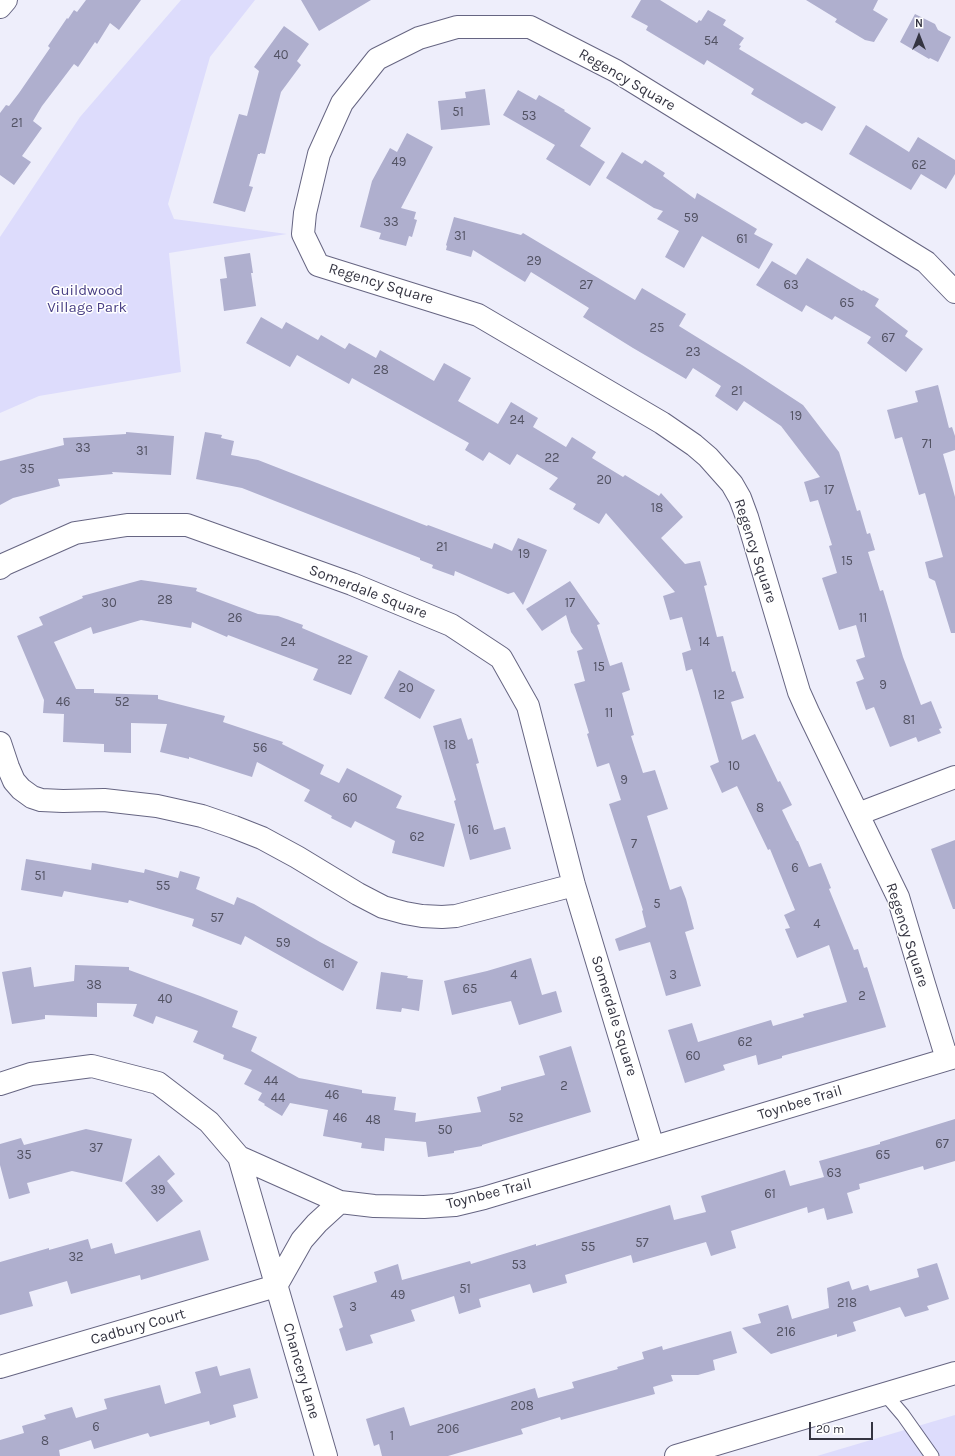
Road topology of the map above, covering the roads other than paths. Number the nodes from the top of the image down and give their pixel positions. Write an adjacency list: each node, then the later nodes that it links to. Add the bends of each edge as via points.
1 (6, 0): 2 (street)
2 (0, 8)
3 (955, 292): 7 (street, Regency Square, via 926,262 616,71 530,27 457,27 419,38 377,59 342,103 320,154 305,213 303,234 318,265 478,315 662,423 694,445 720,468 740,498 747,517 799,692)
4 (0, 568): 8 (street, Somerdale Square, via 76,533 127,525 188,525 352,584 451,625 501,658 528,706)
5 (0, 743): 8 (street, via 14,781 32,797 63,801 104,800 157,806 202,816 262,838 358,894 383,907 404,913 456,916)
6 (955, 778): 7 (street)
7 (858, 814): 9 (street, Regency Square, via 898,896 924,984)
8 (574, 885): 11 (street, Somerdale Square)
9 (951, 1058): 11 (street, Toynbee Trail)
10 (0, 1084): 12 (street, Toynbee Trail, via 31,1074 92,1066 158,1083 209,1122)
11 (653, 1147): 13 (street, Toynbee Trail, via 455,1205 374,1206)
12 (239, 1157): 13 (street, Toynbee Trail); 14 (street, Chancery Lane)
13 (340, 1202): 14 (street, via 302,1240)
14 (276, 1286): 15 (street, Cadbury Court); 18 (street, Chancery Lane)
15 (0, 1368)
16 (955, 1373): 17 (street)
17 (885, 1394): 19 (street); 20 (lane)
18 (326, 1456)
19 (676, 1456)
20 (932, 1456)

